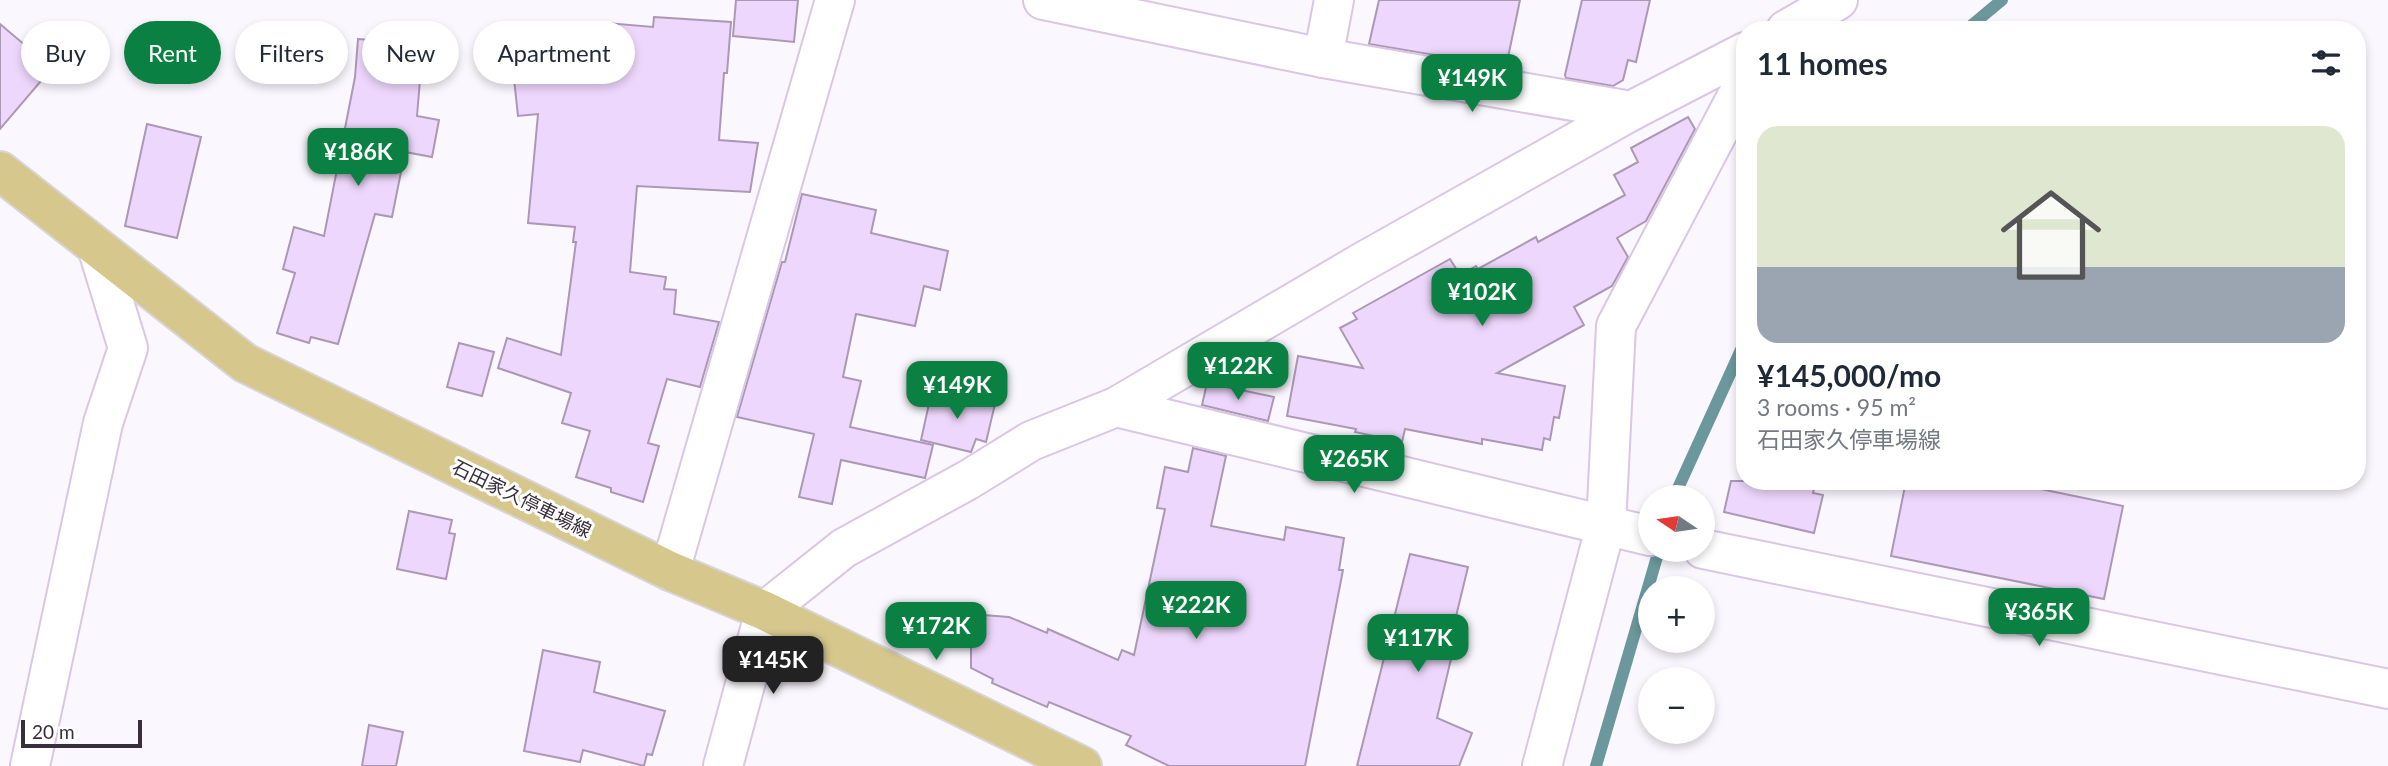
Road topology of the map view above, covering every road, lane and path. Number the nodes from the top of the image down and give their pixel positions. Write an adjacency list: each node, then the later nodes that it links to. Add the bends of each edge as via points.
1 (835, 0): 15 (street)
2 (1043, 0): 7 (street)
3 (1334, 0): 7 (street)
4 (1838, 0): 5 (street)
5 (1802, 21)
6 (1736, 57): 9 (street)
7 (1323, 58): 9 (street)
8 (1736, 98): 13 (street, via 1616,326)
9 (1631, 111): 12 (street)
10 (0, 171): 11 (main road, 石田家久停車場線)
11 (98, 250): 15 (main road, 石田家久停車場線, via 245,363); 18 (street, via 128,348 103,423)
12 (1116, 407): 13 (street); 16 (street, via 1031,441 844,548)
13 (1629, 531): 21 (street)
14 (1715, 551): 17 (street)
15 (670, 570): 16 (main road, 石田家久停車場線)
16 (765, 611): 19 (street); 20 (main road, 石田家久停車場線)
17 (2388, 689)
18 (30, 766)
19 (723, 766)
20 (1082, 766)
21 (1542, 766)

